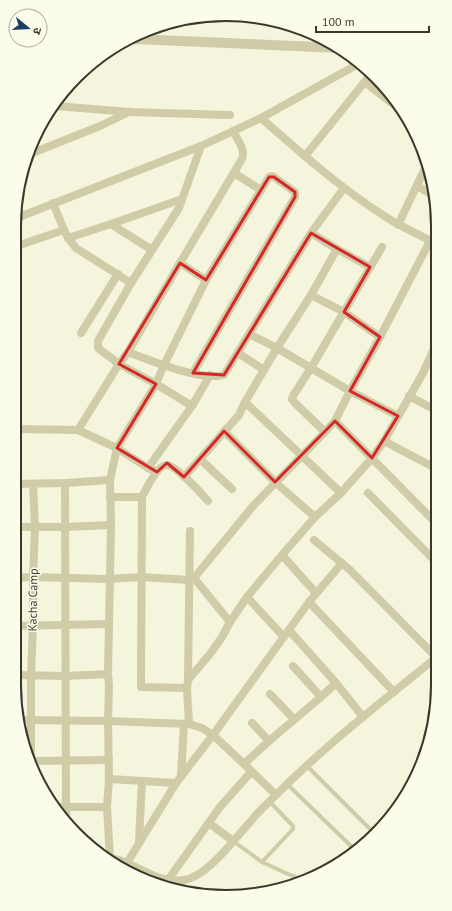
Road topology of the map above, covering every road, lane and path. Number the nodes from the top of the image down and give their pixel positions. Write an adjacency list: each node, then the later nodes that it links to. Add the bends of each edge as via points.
1 (142, 39): 2 (street)
2 (327, 47)
3 (354, 66): 10 (street)
4 (368, 78): 5 (street)
5 (365, 82): 6 (street); 14 (street)
6 (388, 100)
7 (60, 106): 8 (street)
8 (129, 112): 9 (street); 13 (street)
9 (230, 115)
10 (261, 118): 11 (street); 14 (street)
11 (233, 131): 12 (street); 16 (street, via 244,155)
12 (201, 146): 21 (street); 22 (street)
13 (35, 152)
14 (305, 156): 18 (street)
15 (423, 171): 17 (street)
16 (234, 173): 19 (street); 35 (street)
17 (416, 186): 20 (street); 25 (street)
18 (344, 188): 25 (street); 27 (street)
19 (261, 190): 38 (street); 53 (street, via 272,176 296,194)
20 (428, 193)
21 (182, 199): 24 (street); 34 (street, via 174,217)
22 (53, 203): 23 (street); 26 (street)
23 (21, 216)
24 (111, 224): 28 (street); 34 (street)
25 (398, 225): 29 (street)
26 (64, 230): 28 (street); 30 (street)
27 (311, 233): 33 (street); 43 (street)
28 (68, 238): 37 (street, via 76,248)
29 (431, 241)
30 (21, 245)
31 (431, 246): 44 (street)
32 (382, 247): 36 (street)
33 (337, 249): 36 (street); 40 (street)
34 (152, 250): 39 (street)
35 (180, 263): 38 (street); 46 (street)
36 (370, 267): 41 (street)
37 (118, 274): 39 (street); 42 (street)
38 (206, 280): 50 (street)
39 (131, 283): 49 (street, via 97,343 98,348)
40 (311, 295): 41 (street); 45 (street)
41 (344, 312): 44 (street); 51 (street)
42 (82, 333)
43 (249, 334): 45 (street); 47 (street)
44 (380, 337): 56 (street)
45 (277, 348): 51 (street); 52 (street)
46 (128, 352): 49 (street); 50 (street)
47 (238, 353): 52 (street); 54 (street, via 224,375)
48 (431, 355): 57 (street)
49 (119, 364): 55 (street); 64 (street)
50 (164, 365): 53 (street); 55 (street)
51 (310, 368): 56 (street); 66 (street, via 292,399)
52 (264, 370): 58 (street)
53 (193, 373): 54 (street)
54 (210, 376): 59 (street)
55 (156, 384): 59 (street); 68 (street)
56 (350, 391): 61 (street); 62 (street)
57 (409, 396): 60 (street); 61 (street)
58 (246, 402): 65 (street, via 236,419); 69 (street)
59 (192, 406): 73 (street)
60 (431, 408)
61 (398, 416): 67 (street)
62 (335, 421): 66 (street); 70 (street)
63 (21, 429): 64 (street)
64 (78, 430): 68 (street)
65 (224, 431): 71 (street); 77 (street)
66 (325, 432): 69 (street)
67 (384, 441): 70 (street); 72 (street)
68 (117, 448): 73 (street); 76 (street)
69 (302, 456): 77 (street); 82 (street)
70 (372, 458): 82 (street); 88 (street)
71 (200, 459): 75 (street); 81 (street)
72 (431, 466)
73 (148, 468): 74 (street)
74 (157, 472): 75 (street, via 167,465); 85 (street)
75 (184, 477): 86 (street)
76 (110, 480): 78 (street); 84 (street)
77 (275, 482): 87 (street); 103 (street)
78 (65, 483): 80 (street); 92 (street)
79 (21, 484): 80 (street)
80 (33, 484): 91 (street, Kacha Camp)
81 (232, 489)
82 (341, 493): 87 (street)
83 (368, 493): 95 (street)
84 (110, 497): 85 (street); 89 (street)
85 (142, 497): 99 (street)
86 (208, 501)
87 (315, 517): 96 (street)
88 (431, 518)
89 (111, 525): 92 (street); 102 (street)
90 (21, 527): 91 (street)
91 (35, 527): 92 (street); 98 (street, Kacha Camp)
92 (65, 527): 101 (street)
93 (190, 531): 103 (street)
94 (314, 540): 97 (street)
95 (431, 553)
96 (282, 555): 104 (street); 105 (street)
97 (342, 563): 104 (street); 113 (street)
98 (33, 577): 100 (street); 101 (street); 111 (street, Kacha Camp)
99 (141, 577): 102 (street); 103 (street); 121 (street, via 141,686)
100 (21, 578)
101 (65, 578): 102 (street); 109 (street)
102 (109, 578): 108 (street)
103 (192, 579): 107 (street); 121 (street)
104 (316, 594): 106 (street)
105 (248, 597): 107 (street); 112 (street)
106 (309, 602): 112 (street); 122 (street)
107 (230, 622): 121 (street)
108 (108, 624): 109 (street); 116 (street)
109 (65, 625): 111 (street); 119 (street)
110 (21, 626): 111 (street)
111 (34, 626): 118 (street, Kacha Camp)
112 (286, 634): 120 (street); 133 (street)
113 (431, 652)
114 (431, 663): 122 (street)
115 (293, 666): 124 (street)
116 (108, 674): 119 (street); 130 (street)
117 (21, 675): 118 (street)
118 (30, 676): 119 (street); 127 (street, Kacha Camp)
119 (65, 676): 128 (street)
120 (336, 683): 124 (street); 125 (street)
121 (188, 684): 132 (street)
122 (394, 692): 125 (street)
123 (270, 694): 129 (street)
124 (321, 697): 129 (street)
125 (363, 717): 140 (street)
126 (24, 720): 127 (street)
127 (30, 720): 128 (street); 135 (street, Kacha Camp)
128 (66, 720): 130 (street); 137 (street)
129 (294, 720): 134 (street)
130 (108, 721): 132 (street); 136 (street)
131 (252, 723): 134 (street)
132 (186, 724): 133 (street, via 202,728); 143 (street)
133 (213, 735): 139 (street); 143 (street)
134 (269, 741): 139 (street)
135 (30, 744)
136 (108, 760): 137 (street); 142 (street)
137 (66, 761): 138 (street); 148 (street)
138 (37, 762)
139 (244, 764): 141 (street)
140 (306, 765): 145 (street); 152 (lane)
141 (251, 772): 146 (street); 151 (street)
142 (109, 779): 144 (street); 149 (street)
143 (179, 779): 144 (street); 154 (street)
144 (142, 781): 154 (street)
145 (287, 784): 146 (street); 155 (lane)
146 (273, 798): 153 (street); 158 (lane, via 293,829)
147 (61, 807): 148 (street)
148 (66, 807): 149 (street); 150 (street)
149 (107, 808): 156 (street)
150 (66, 813)
151 (209, 822): 153 (street); 161 (street)
152 (371, 830)
153 (233, 841): 158 (lane); 162 (street, via 204,871)
154 (139, 842): 159 (street)
155 (352, 847)
156 (111, 854)
157 (121, 861): 159 (street)
158 (262, 862): 160 (lane)
159 (127, 863): 161 (street)
160 (296, 877)
161 (168, 880): 162 (street)
162 (184, 880): 163 (street)
163 (181, 885)

